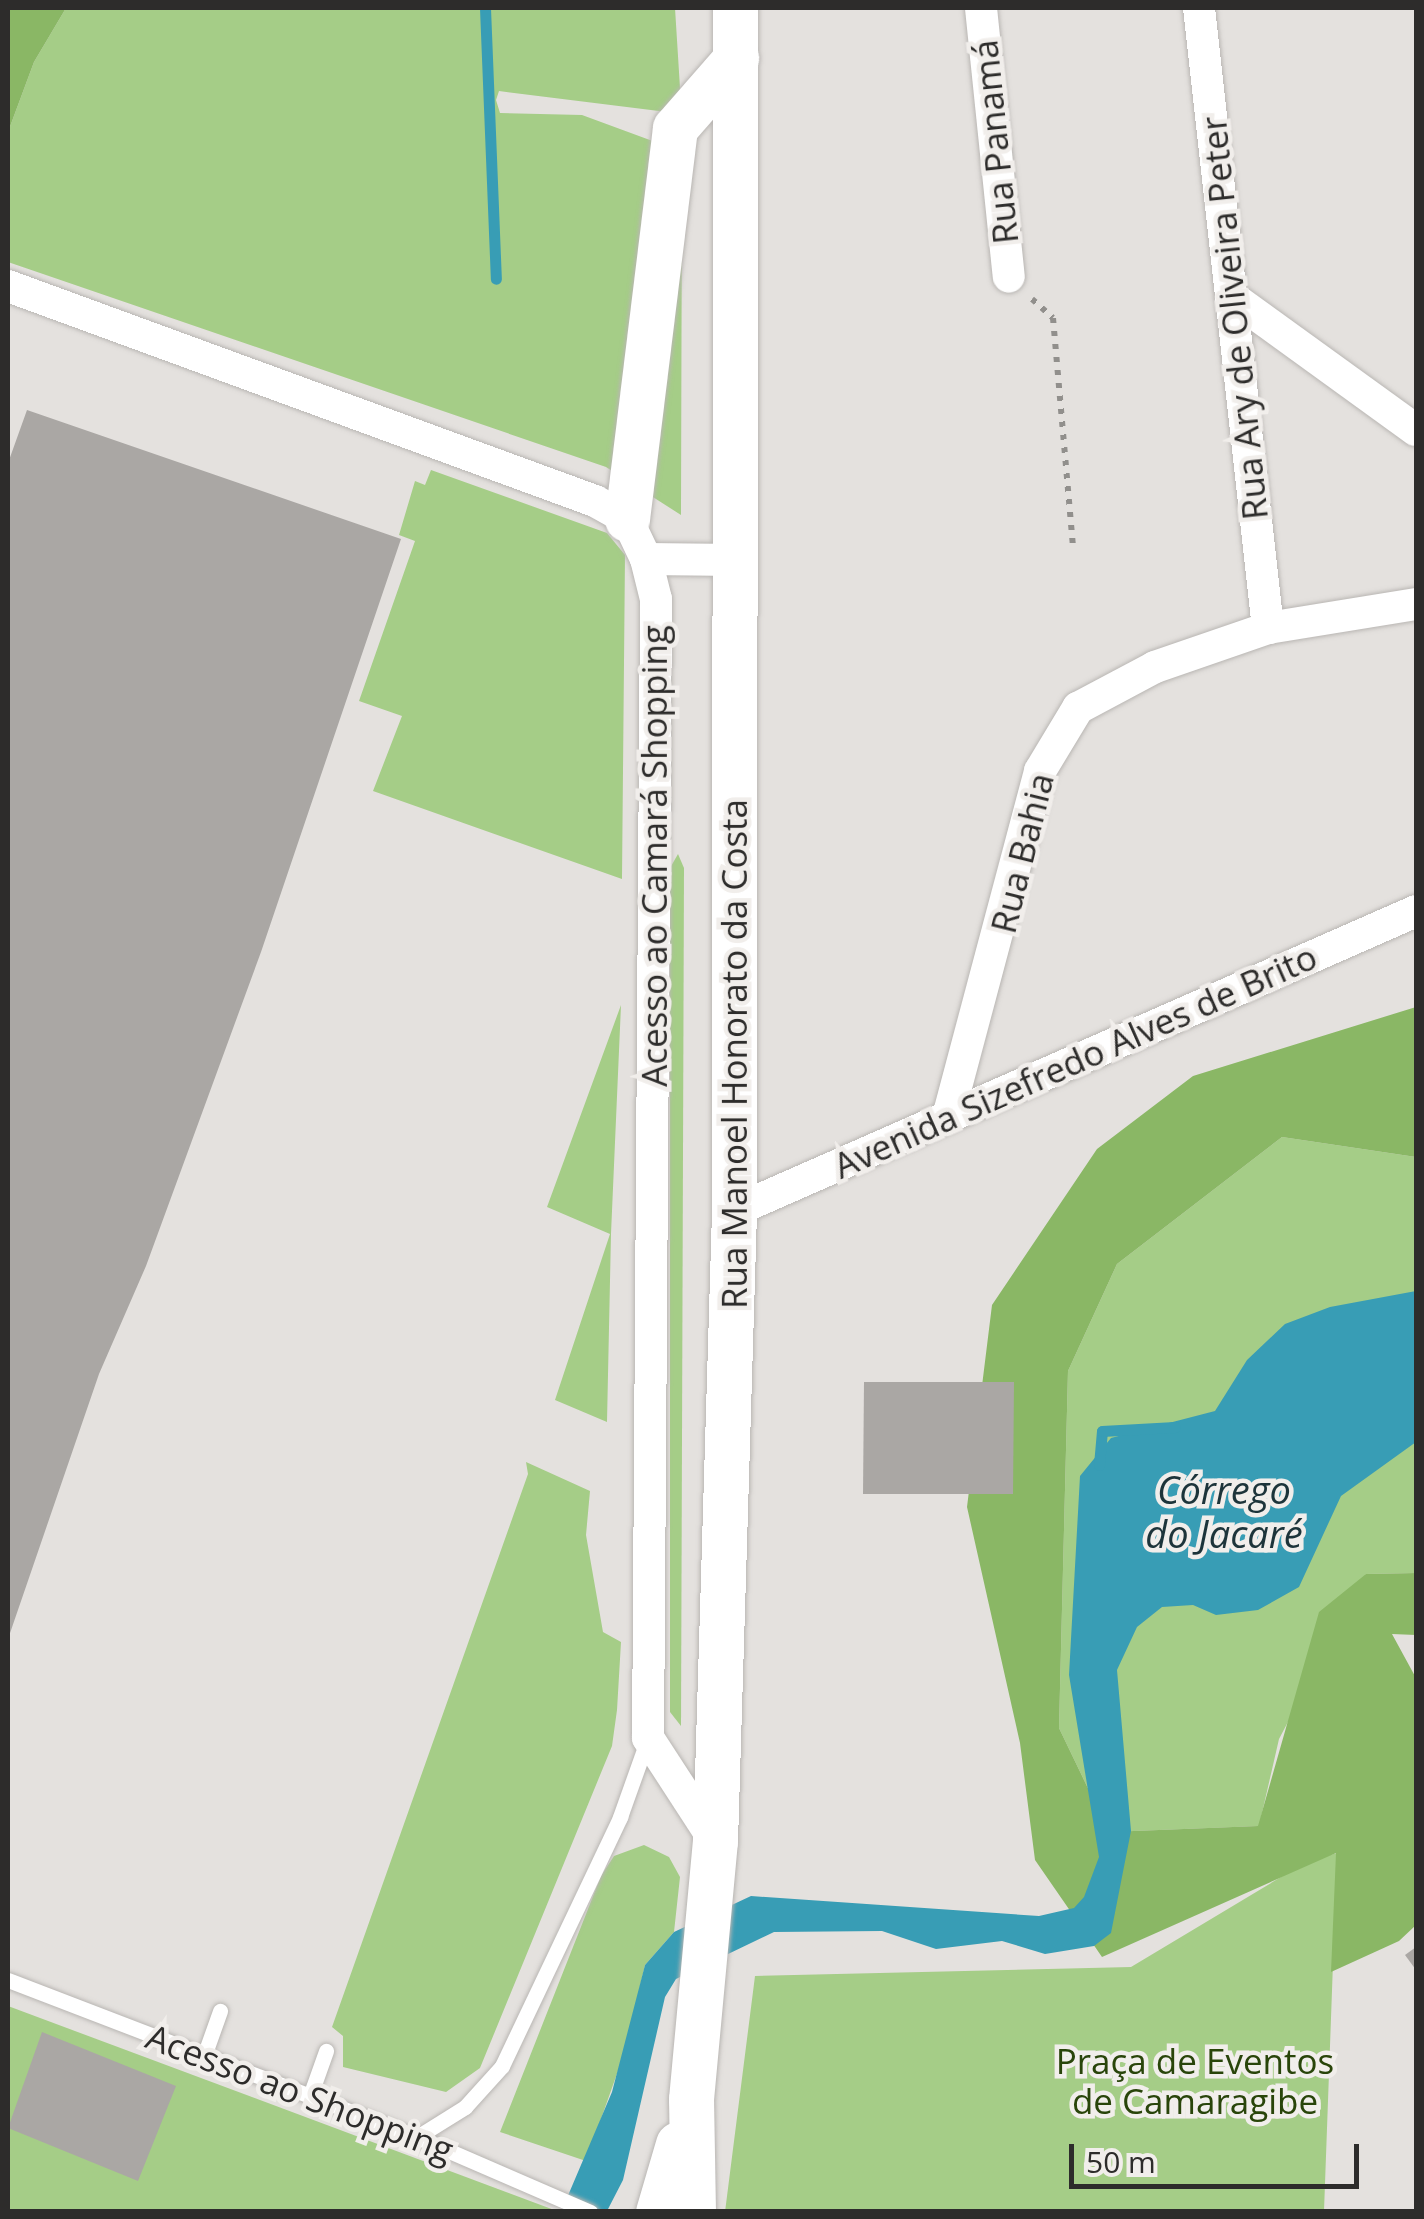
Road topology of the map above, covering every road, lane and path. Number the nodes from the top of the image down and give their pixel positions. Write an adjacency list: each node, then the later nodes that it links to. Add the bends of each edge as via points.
1 (736, 8): 4 (street, Rua Manoel Honorato da Costa)
2 (982, 8): 5 (street, Rua Panamá)
3 (1200, 8): 7 (street, Rua Ary de Oliveira Peter)
4 (736, 58): 9 (street, via 676,128); 12 (street, Rua Manoel Honorato da Costa)
5 (1009, 278): 10 (path, via 1052,318)
6 (8, 286): 9 (street, via 595,501)
7 (1232, 297): 8 (street); 14 (street, Rua Ary de Oliveira Peter)
8 (1416, 430)
9 (627, 519): 11 (street, Acesso ao Camará Shopping)
10 (1073, 547)
11 (646, 559): 12 (street); 18 (street, Acesso ao Camará Shopping, via 656,599)
12 (738, 560): 17 (street, Rua Manoel Honorato da Costa)
13 (1416, 604): 14 (street, Rua Bahia)
14 (1268, 628): 16 (street, Rua Bahia, via 1108,688 1078,708 1057,734 1040,771)
15 (1416, 911): 16 (street, Avenida Sizefredo Alves de Brito)
16 (948, 1117): 17 (street, Avenida Sizefredo Alves de Brito)
17 (734, 1210): 19 (street, Rua Manoel Honorato da Costa)
18 (648, 1738): 19 (street); 26 (lane, via 620,1817 502,2066 465,2106)
19 (715, 1841): 25 (street, Rua Manoel Honorato da Costa)
20 (8, 1980): 23 (lane, Acesso ao Shopping)
21 (220, 2011): 23 (lane)
22 (326, 2051): 24 (lane)
23 (204, 2056): 24 (lane, Acesso ao Shopping)
24 (310, 2096): 26 (lane, Acesso ao Shopping)
25 (691, 2099): 28 (street, Rua Manoel Honorato da Costa); 29 (street, Rua Manoel Honorato da Costa)
26 (417, 2138): 27 (lane, Acesso ao Shopping)
27 (590, 2212)
28 (658, 2212)
29 (692, 2212)

